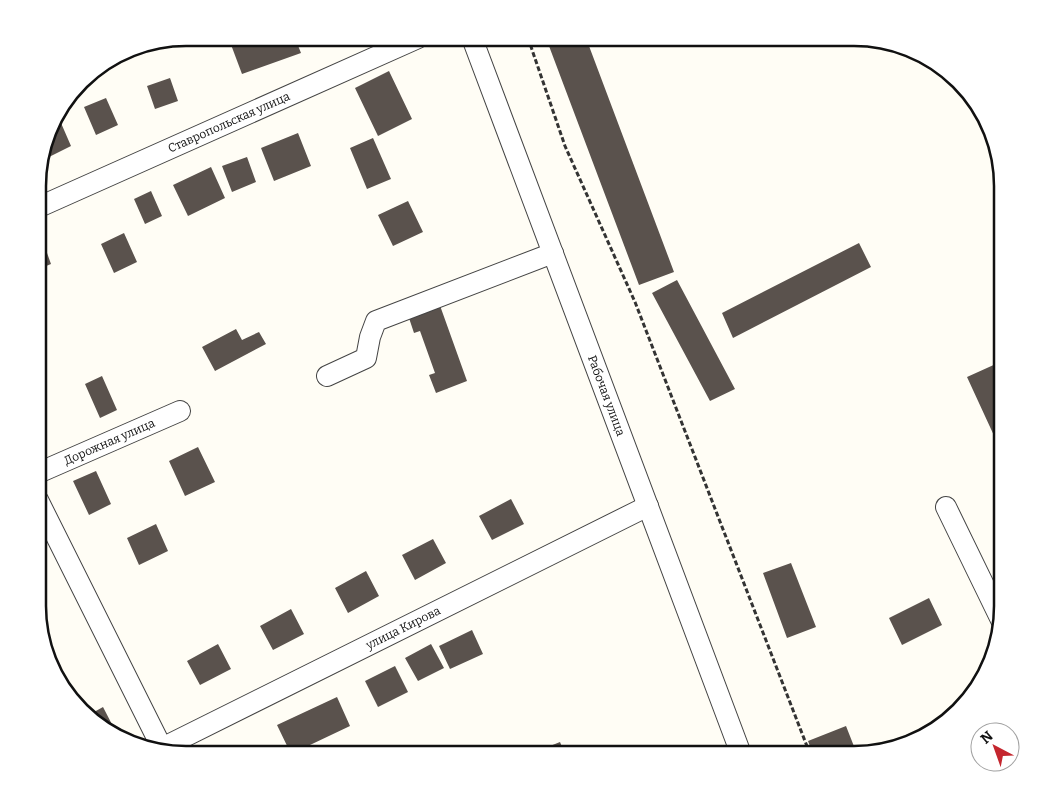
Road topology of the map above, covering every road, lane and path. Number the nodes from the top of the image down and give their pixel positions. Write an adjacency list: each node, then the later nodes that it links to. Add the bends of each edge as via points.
1 (399, 46): 4 (street, Ставропольская улица)
2 (475, 46): 5 (street, Рабочая улица)
3 (531, 47): 16 (path, via 565,146 634,302)
4 (46, 203)
5 (552, 253): 6 (street, via 376,321 366,358); 9 (street, Рабочая улица)
6 (327, 376)
7 (180, 411): 8 (street, Дорожная улица)
8 (47, 469)
9 (648, 506): 14 (street, улица Кирова); 15 (street, Рабочая улица)
10 (946, 507): 12 (street)
11 (47, 518): 13 (street)
12 (993, 604)
13 (157, 743)
14 (170, 744)
15 (738, 746)
16 (807, 746)

